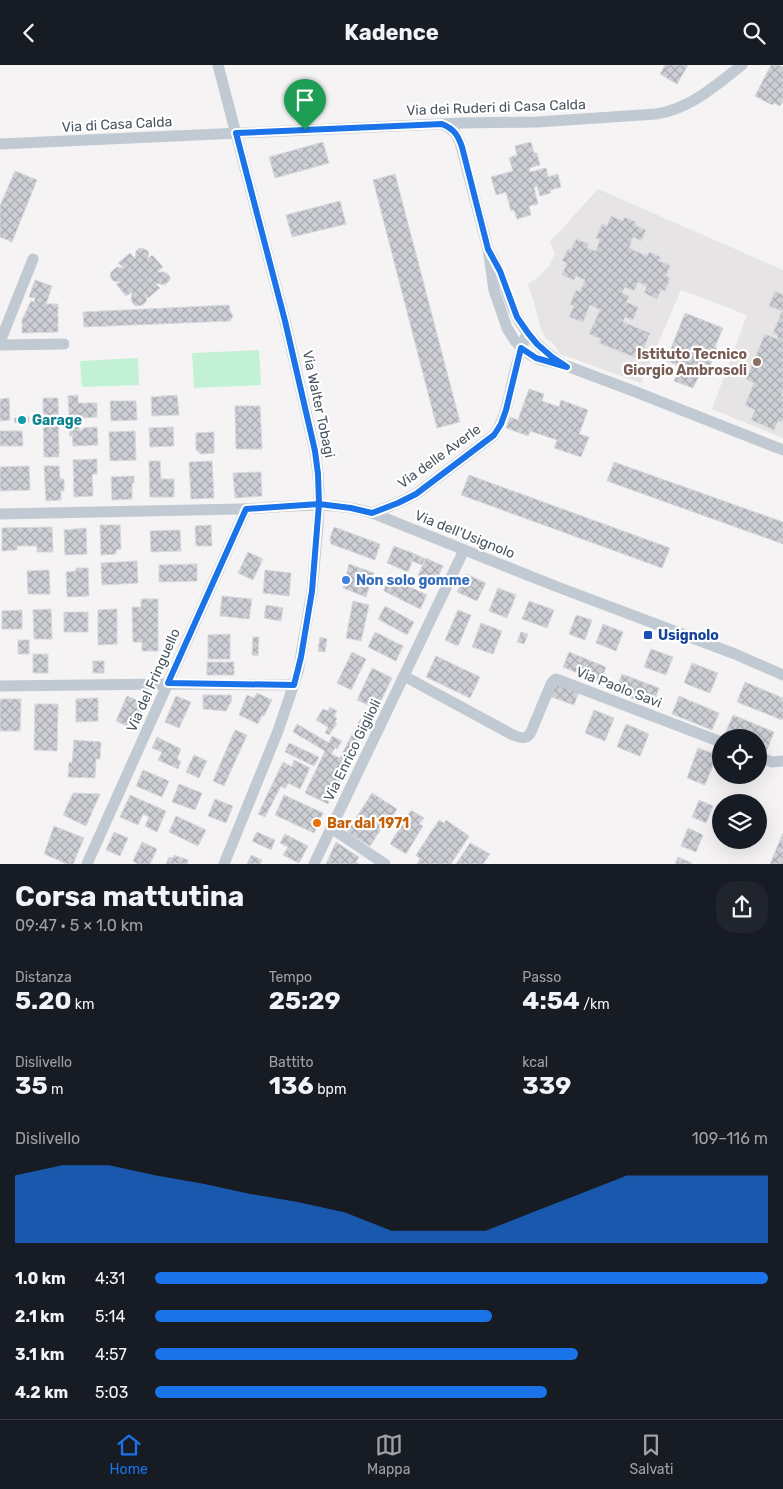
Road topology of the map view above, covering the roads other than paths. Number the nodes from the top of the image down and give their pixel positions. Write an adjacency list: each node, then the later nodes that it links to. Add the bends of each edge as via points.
1 (218, 65): 4 (street, Via Walter Tobagi)
2 (742, 65): 3 (street, Via dei Ruderi di Casa Calda, via 682,107 656,114)
3 (442, 124): 4 (street, Via dei Ruderi di Casa Calda); 6 (street, via 454,131 460,142)
4 (236, 133): 5 (street, Via di Casa Calda); 14 (street, Via Walter Tobagi, via 315,451)
5 (0, 144)
6 (488, 249): 8 (street, via 517,317); 11 (street, via 492,282 506,325)
7 (33, 259): 9 (street)
8 (528, 333): 11 (street, Via delle Averle); 12 (street, via 545,352)
9 (0, 343): 10 (street)
10 (64, 343)
11 (521, 348): 12 (street, via 536,358); 16 (street, Via delle Averle, via 506,410 494,435 416,494)
12 (567, 367): 13 (street)
13 (783, 450)
14 (319, 504): 15 (street, Via dell'Usignolo); 16 (street, Via dell'Usignolo); 22 (street, Via Walter Tobagi, via 312,591)
15 (246, 509): 17 (street, Via dell'Usignolo); 21 (street, Via del Fringuello)
16 (372, 513): 18 (street, Via dell'Usignolo)
17 (0, 514)
18 (464, 550): 19 (street, Via dell'Usignolo); 20 (street, Via Enrico Giglioli)
19 (783, 675)
20 (404, 676): 24 (street, Via Paolo Savi, via 523,738 531,732 550,684 556,679); 27 (street, Via Enrico Giglioli)
21 (168, 683): 22 (street); 23 (street); 28 (street, Via del Fringuello)
22 (294, 685): 29 (street, Via Walter Tobagi)
23 (0, 686)
24 (712, 739)
25 (767, 760): 26 (street)
26 (783, 761)
27 (331, 828): 30 (street, Via Enrico Giglioli); 31 (street)
28 (87, 864)
29 (224, 864)
30 (314, 864)
31 (385, 864)

